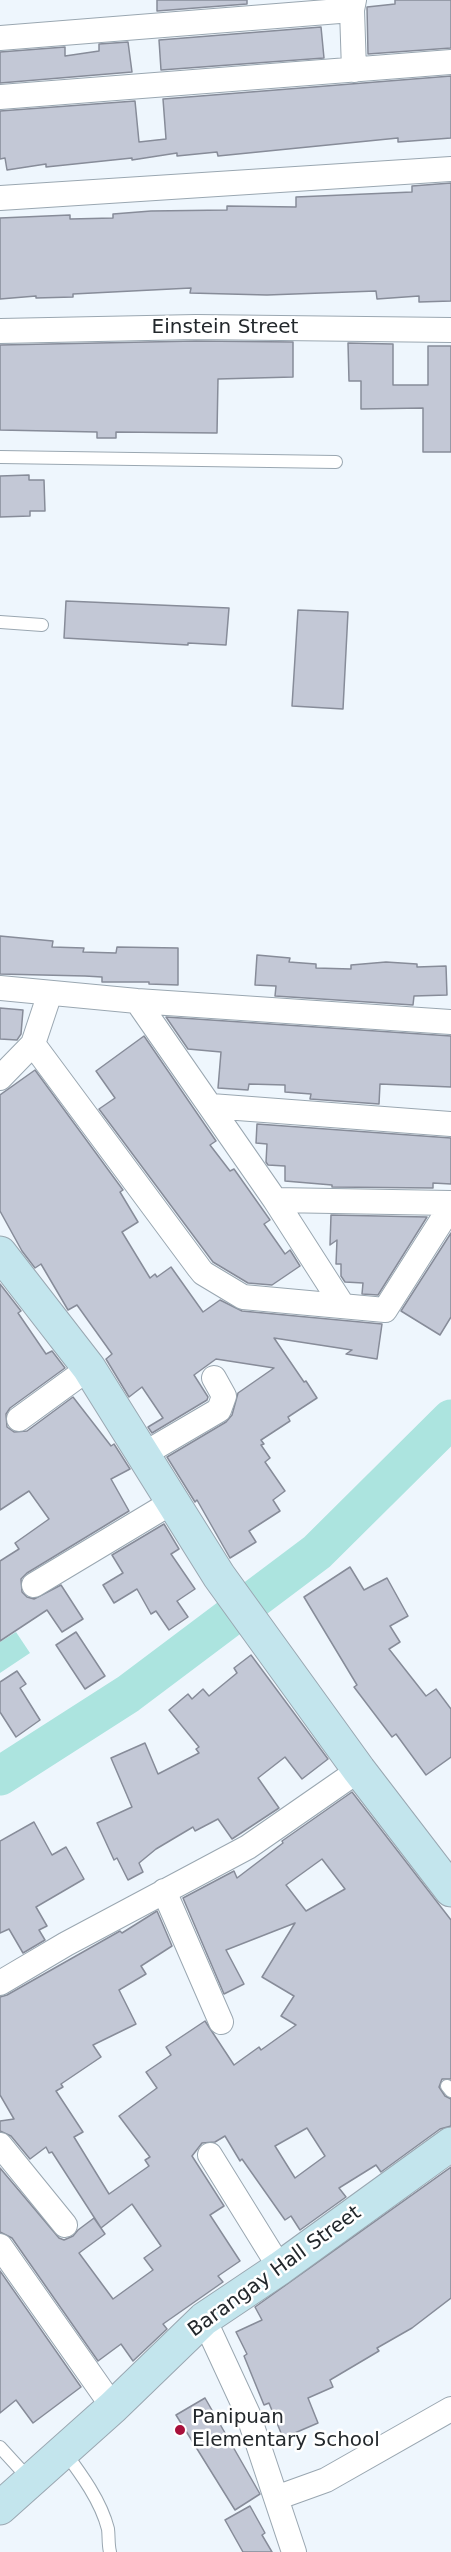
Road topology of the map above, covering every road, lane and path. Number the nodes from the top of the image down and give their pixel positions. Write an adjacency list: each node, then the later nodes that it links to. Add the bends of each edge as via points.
1 (353, 5): 2 (street); 4 (street)
2 (0, 38)
3 (451, 62): 4 (street)
4 (354, 70): 5 (street)
5 (0, 98)
6 (451, 169): 7 (street)
7 (0, 198)
8 (451, 330): 9 (street, Einstein Street, via 196,327)
9 (0, 331)
10 (0, 457): 11 (lane)
11 (336, 462)
12 (0, 622): 13 (lane)
13 (42, 625)
14 (0, 988): 15 (street)
15 (50, 993): 16 (street); 18 (street)
16 (137, 1001): 17 (street); 20 (street)
17 (451, 1022)
18 (33, 1044): 19 (street); 25 (street, via 204,1273 243,1297)
19 (0, 1078)
20 (211, 1106): 21 (street); 22 (street)
21 (451, 1124)
22 (275, 1200): 23 (street); 25 (street)
23 (451, 1204): 25 (street, via 385,1310)
24 (0, 1253): 26 (main road)
25 (343, 1306)
26 (89, 1368): 28 (street); 29 (main road)
27 (214, 1378): 29 (street, via 224,1396 219,1410)
28 (19, 1419)
29 (144, 1454): 30 (main road)
30 (174, 1501): 31 (street); 32 (main road, via 219,1576)
31 (34, 1585)
32 (359, 1770): 33 (main road); 34 (street, via 248,1847)
33 (451, 1890)
34 (164, 1891): 35 (street); 36 (street)
35 (0, 1983)
36 (220, 2022)
37 (451, 2144): 42 (main road, Barangay Hall Street)
38 (0, 2145): 40 (street)
39 (210, 2155): 42 (street)
40 (65, 2225)
41 (0, 2246): 44 (street)
42 (280, 2268): 43 (main road, Barangay Hall Street)
43 (204, 2319): 44 (main road, Barangay Hall Street); 49 (street, via 248,2414)
44 (113, 2407): 47 (main road, Barangay Hall Street)
45 (451, 2409): 49 (street, via 326,2480)
46 (0, 2447): 48 (lane)
47 (64, 2451): 48 (main road, Barangay Hall Street); 51 (lane, via 104,2517)
48 (32, 2482): 50 (main road, Barangay Hall Street)
49 (276, 2498): 52 (street)
50 (0, 2508)
51 (110, 2552)
52 (294, 2552)

